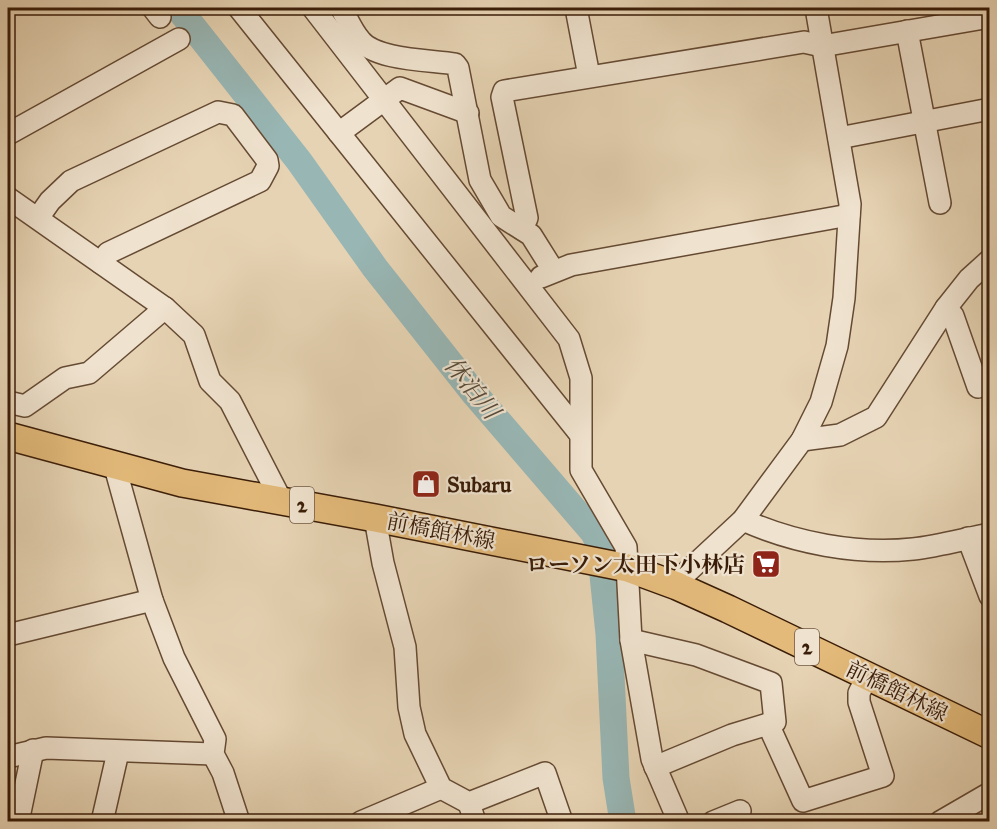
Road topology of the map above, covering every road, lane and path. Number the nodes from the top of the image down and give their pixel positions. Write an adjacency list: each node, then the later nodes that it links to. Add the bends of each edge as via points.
1 (239, 8): 15 (street)
2 (313, 8): 11 (street)
3 (341, 8): 13 (street, via 368,48 387,56 455,64)
4 (576, 8): 10 (street)
5 (816, 8): 9 (street)
6 (990, 17): 7 (street)
7 (907, 31): 9 (street); 14 (street)
8 (179, 39): 16 (street)
9 (822, 46): 10 (street, via 804,42); 17 (street)
10 (590, 76): 22 (street, via 504,91 502,97 527,218)
11 (385, 97): 13 (street, via 400,88); 15 (street); 26 (street)
12 (990, 109): 14 (street)
13 (468, 113): 22 (street, via 480,180 501,216)
14 (925, 122): 17 (street); 19 (street)
15 (339, 133): 31 (street)
16 (8, 134)
17 (839, 138): 20 (street)
18 (8, 198): 21 (street)
19 (940, 203)
20 (849, 215): 25 (street); 33 (street, via 837,346 821,402)
21 (38, 218): 24 (street); 24 (street, via 50,201 80,175 218,112 233,115 267,160 260,181 108,253)
22 (522, 229): 25 (street, via 531,235)
23 (990, 260): 28 (street)
24 (101, 263): 27 (street)
25 (553, 270): 26 (street)
26 (528, 284): 31 (street, via 569,339 581,378)
27 (165, 308): 30 (street, via 89,373 65,378 25,406); 35 (street, via 194,335 210,381 230,401)
28 (946, 308): 29 (street, via 953,316); 33 (street, via 876,417 840,435)
29 (978, 387)
30 (8, 402)
31 (580, 434): 40 (street, via 581,471 626,547)
32 (8, 436): 34 (main road, 前橋館林線 / 2)
33 (802, 440): 37 (street)
34 (116, 467): 35 (main road, 前橋館林線 / 2); 43 (street)
35 (282, 502): 36 (main road, 前橋館林線 / 2)
36 (375, 518): 40 (main road, 前橋館林線 / 2); 54 (street, via 405,647 415,734)
37 (743, 520): 39 (street, via 827,546 914,549); 41 (street)
38 (990, 534): 39 (street)
39 (968, 538): 42 (street)
40 (616, 566): 41 (main road, 前橋館林線 / 2); 45 (street)
41 (677, 586): 46 (main road, 前橋館林線 / 2)
42 (990, 596)
43 (152, 600): 44 (street); 51 (street, via 174,658 215,739)
44 (8, 635)
45 (631, 640): 47 (street, via 696,655 771,683 775,722); 53 (street)
46 (867, 677): 47 (street, via 859,702 883,776 804,801); 48 (main road, 前橋館林線 / 2)
47 (768, 724): 53 (street)
48 (990, 735)
49 (33, 750): 50 (street); 52 (street); 60 (street)
50 (118, 752): 51 (street); 61 (street)
51 (213, 754): 62 (street)
52 (8, 757)
53 (655, 767): 65 (street)
54 (441, 788): 57 (street); 58 (street)
55 (990, 794): 59 (street)
56 (740, 811): 66 (street)
57 (472, 812): 64 (street, via 545,773)
58 (384, 817): 63 (street)
59 (949, 819)
60 (18, 822)
61 (102, 822)
62 (239, 822)
63 (361, 822)
64 (562, 822)
65 (679, 822)
66 (712, 822)

